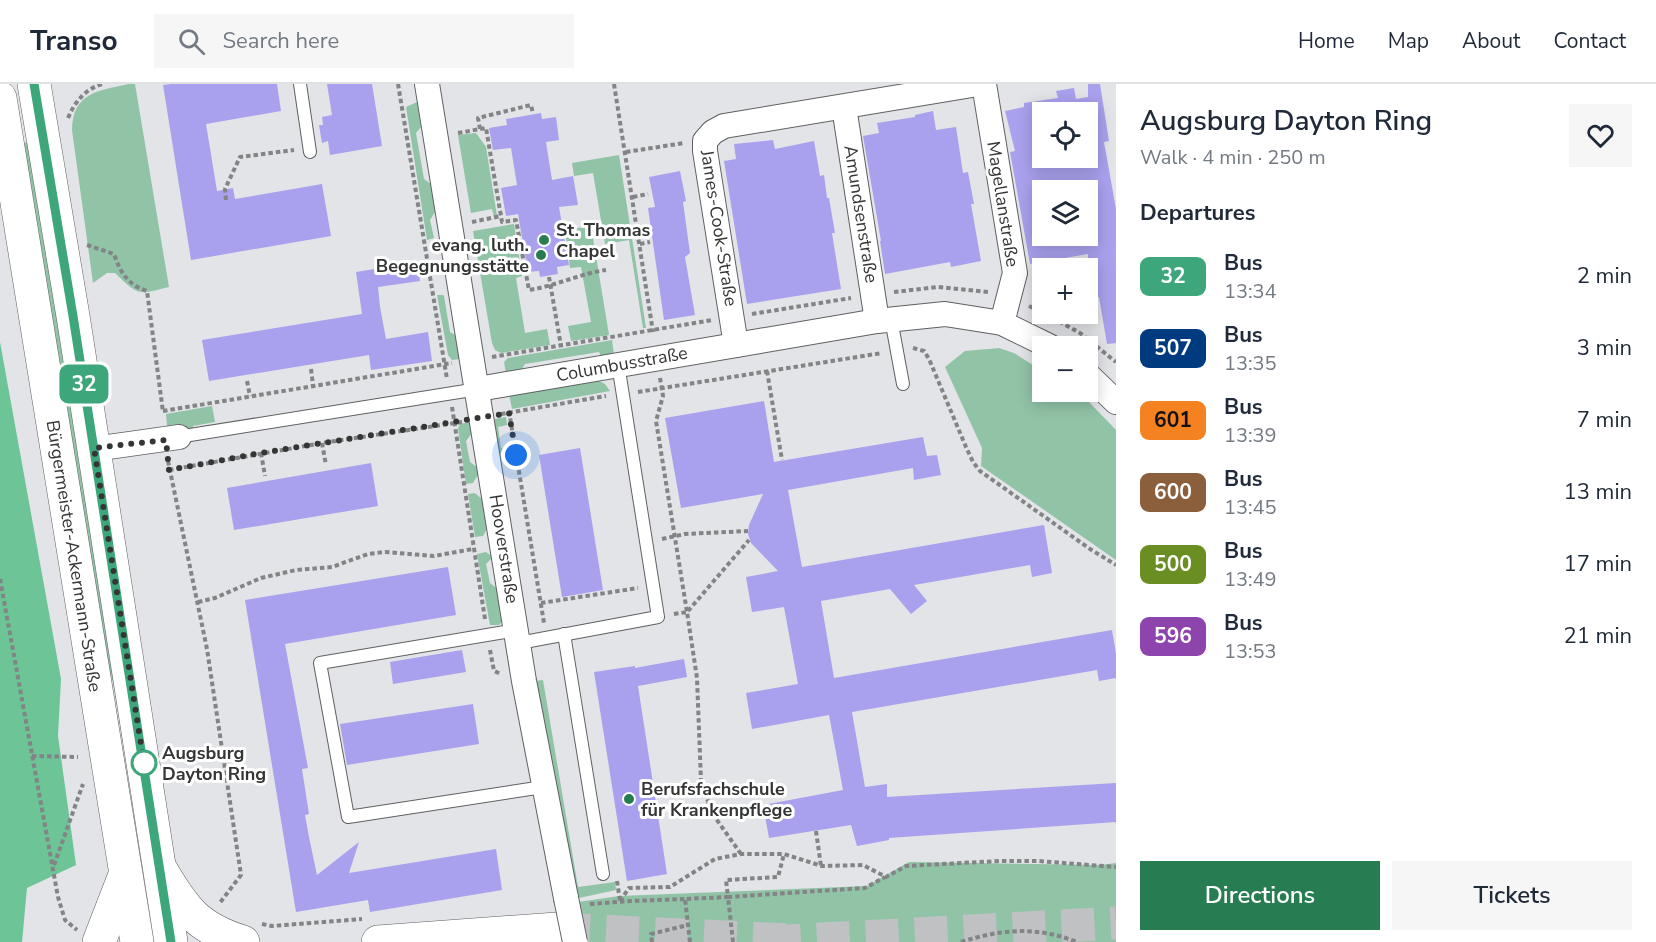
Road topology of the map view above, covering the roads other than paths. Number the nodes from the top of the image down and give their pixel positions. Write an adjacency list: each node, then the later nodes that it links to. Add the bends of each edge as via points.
1 (34, 84): 19 (main road, Bürgermeister-Ackermann-Straße)
2 (300, 84): 8 (lane)
3 (427, 84): 16 (street, Hooverstraße, via 482,359)
4 (978, 84): 7 (street, James-Cook-Straße)
5 (984, 84): 10 (street, Magellanstraße, via 1014,273)
6 (0, 98): 25 (main road, Bürgermeister-Ackermann-Straße)
7 (844, 107): 9 (street, Amundsenstraße); 12 (street, James-Cook-Straße, via 724,126 705,141)
8 (310, 150)
9 (884, 320): 10 (street, Columbusstraße, via 945,314); 12 (street, Columbusstraße); 14 (lane)
10 (1002, 323): 11 (street, Columbusstraße)
11 (1032, 338)
12 (736, 345): 13 (street, Columbusstraße)
13 (618, 364): 16 (street, Columbusstraße); 20 (lane, via 658,617)
14 (903, 384)
15 (1098, 385): 17 (street)
16 (478, 389): 18 (lane, Columbusstraße); 21 (street, Hooverstraße)
17 (1116, 402)
18 (179, 438): 19 (street, Columbusstraße)
19 (94, 448): 23 (main road, Bürgermeister-Ackermann-Straße)
20 (564, 634): 21 (lane, via 546,638); 24 (lane)
21 (518, 636): 22 (street, Hooverstraße); 22 (lane, via 320,663 348,817)
22 (543, 787): 26 (street, Hooverstraße, bridge, via 566,898)
23 (160, 870): 29 (main road, Bürgermeister-Ackermann-Straße); 30 (main road, via 178,899 206,927)
24 (603, 874)
25 (125, 875): 27 (main road); 28 (main road, Bürgermeister-Ackermann-Straße)
26 (566, 936): 31 (main road)
27 (90, 938)
28 (137, 942)
29 (171, 942)
30 (243, 942)
31 (378, 942)

